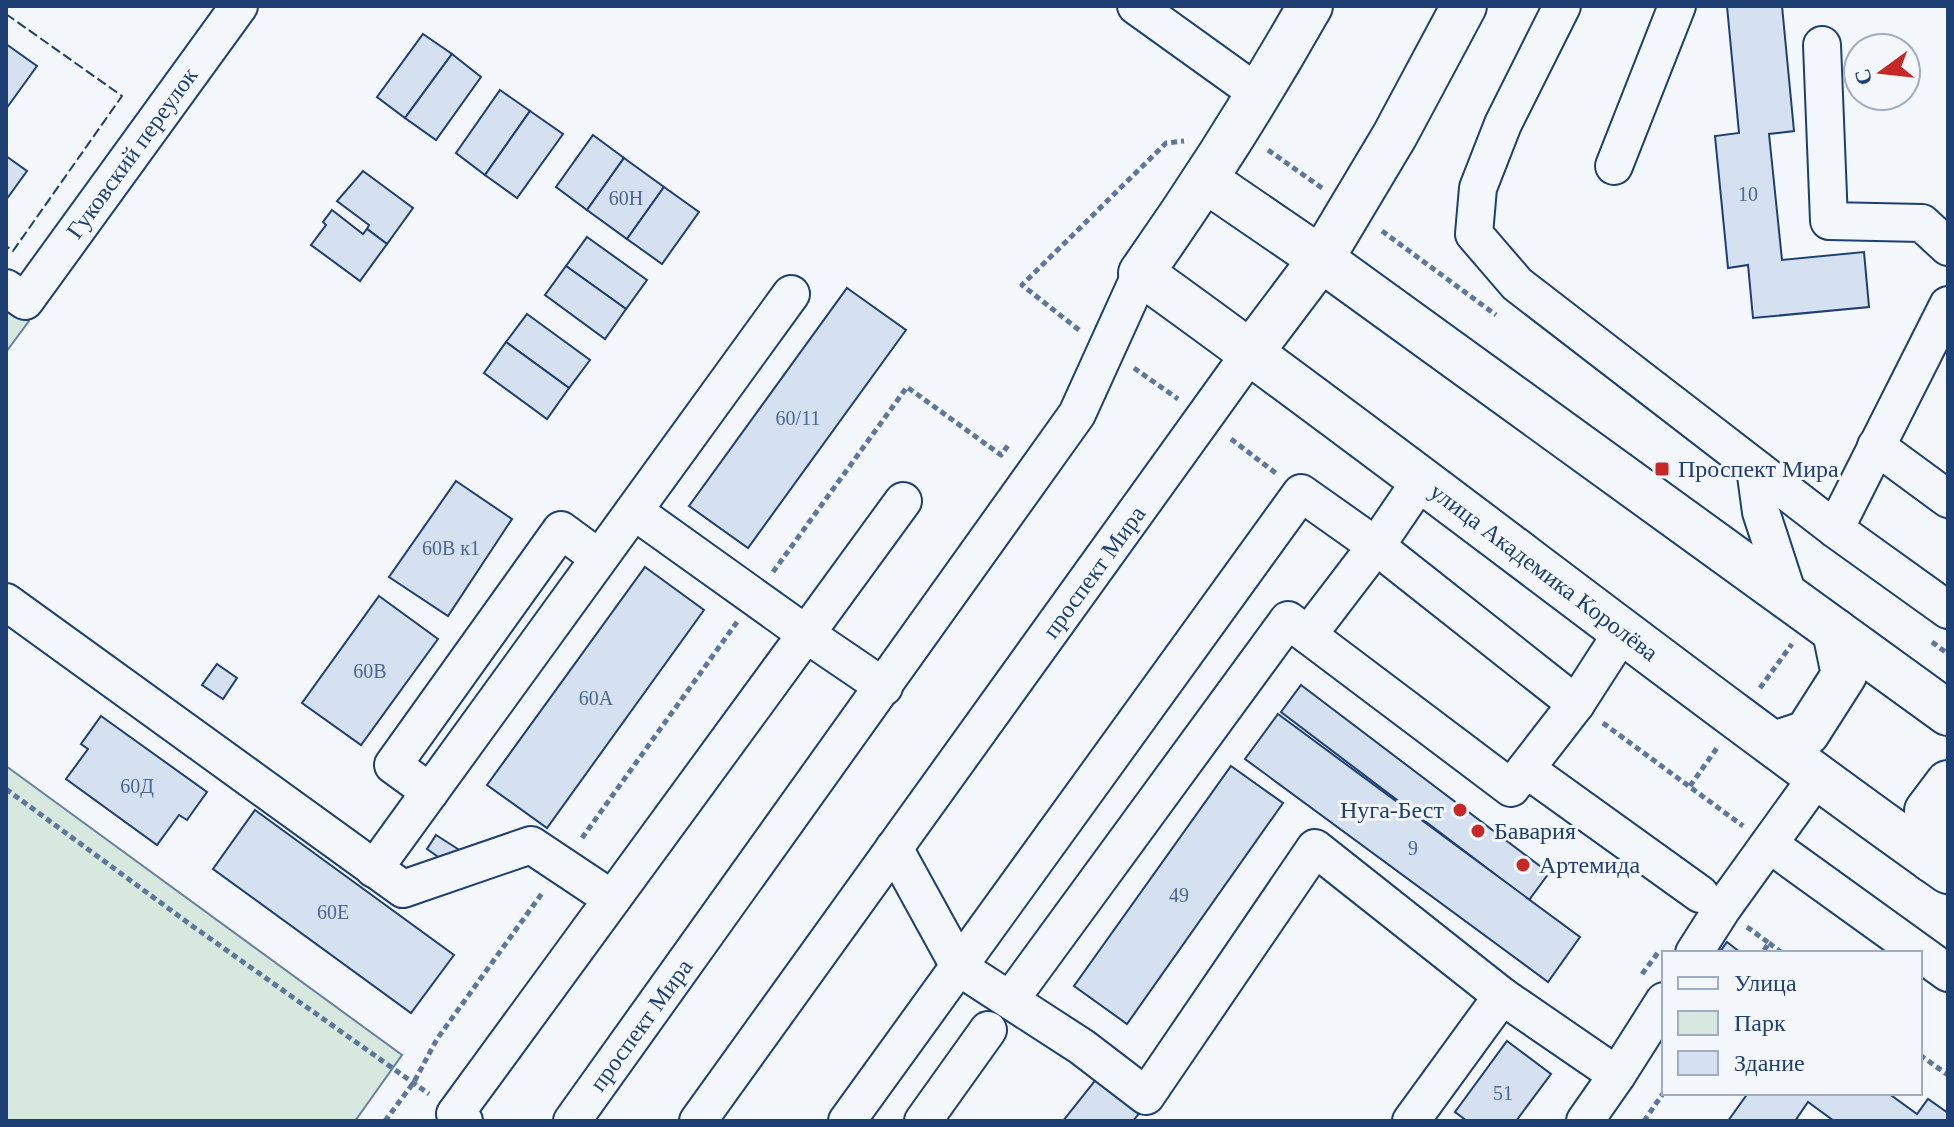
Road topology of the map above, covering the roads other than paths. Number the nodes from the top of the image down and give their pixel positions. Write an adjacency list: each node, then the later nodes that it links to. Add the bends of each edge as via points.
1 (239, 6): 14 (street, Гуковский переулок)
2 (1136, 6): 8 (street)
3 (1310, 6): 8 (main road, проспект Мира)
4 (1464, 6): 12 (main road, проспект Мира)
5 (1562, 6): 19 (street, via 1503,124 1478,188 1474,234 1517,284)
6 (1677, 6): 9 (street)
7 (1822, 45): 11 (street, via 1829,221 1922,223)
8 (1260, 95): 10 (main road, проспект Мира)
9 (1614, 166)
10 (1207, 181): 12 (main road); 13 (main road, проспект Мира)
11 (1948, 247)
12 (1321, 259): 17 (main road, проспект Мира); 27 (main road)
13 (1141, 273): 17 (main road, улица Академика Королёва); 34 (street, проспект Мира, via 1077,414)
14 (15, 294)
15 (791, 294): 23 (street)
16 (1948, 305): 18 (street)
17 (1251, 352): 20 (main road, улица Академика Королёва); 43 (street, проспект Мира)
18 (1876, 446): 21 (street); 24 (street)
19 (1755, 468): 24 (street); 27 (street, via 1761,512)
20 (1421, 480): 25 (street); 30 (main road, улица Академика Королёва)
21 (1948, 499)
22 (903, 501): 32 (street)
23 (634, 511): 26 (street); 32 (street)
24 (1835, 529): 29 (street)
25 (1376, 546): 33 (street); 35 (street); 51 (street, via 1301,493)
26 (599, 558): 41 (street); 41 (street, via 561,530 393,765)
27 (1789, 598): 31 (main road)
28 (6, 602): 45 (street)
29 (1948, 610)
30 (1623, 631): 35 (street); 37 (main road, улица Академика Королёва)
31 (1835, 631): 36 (main road); 37 (main road, via 1844,675 1807,733)
32 (806, 634): 34 (street); 47 (street)
33 (1308, 635): 38 (street, via 1511,788); 54 (street, via 1288,620)
34 (884, 687): 60 (street, проспект Мира)
35 (1576, 704): 38 (street)
36 (1948, 713)
37 (1774, 744): 39 (main road, улица Академика Королёва)
38 (1526, 769): 46 (street)
39 (1817, 777): 42 (street); 44 (main road, улица Академика Королёва)
40 (1948, 783): 44 (main road, via 1927,811)
41 (430, 792): 45 (street)
42 (1758, 837): 48 (street); 49 (street)
43 (894, 848): 51 (street); 61 (street, проспект Мира)
44 (1940, 866)
45 (374, 869): 47 (street, via 403,889 531,845)
46 (1700, 894)
47 (612, 899): 59 (street)
48 (1695, 951)
49 (1917, 951)
50 (1922, 954): 52 (street)
51 (960, 968): 54 (street); 62 (street)
52 (1948, 973)
53 (1502, 996): 57 (street); 58 (street, via 1315,848); 64 (street)
54 (1010, 1000): 58 (street, via 1082,1047)
55 (1662, 1004): 57 (street)
56 (988, 1030): 63 (street)
57 (1617, 1075): 65 (street)
58 (1154, 1109)
59 (456, 1119)
60 (572, 1121)
61 (698, 1121)
62 (847, 1121)
63 (923, 1121)
64 (1411, 1121)
65 (1585, 1121)

